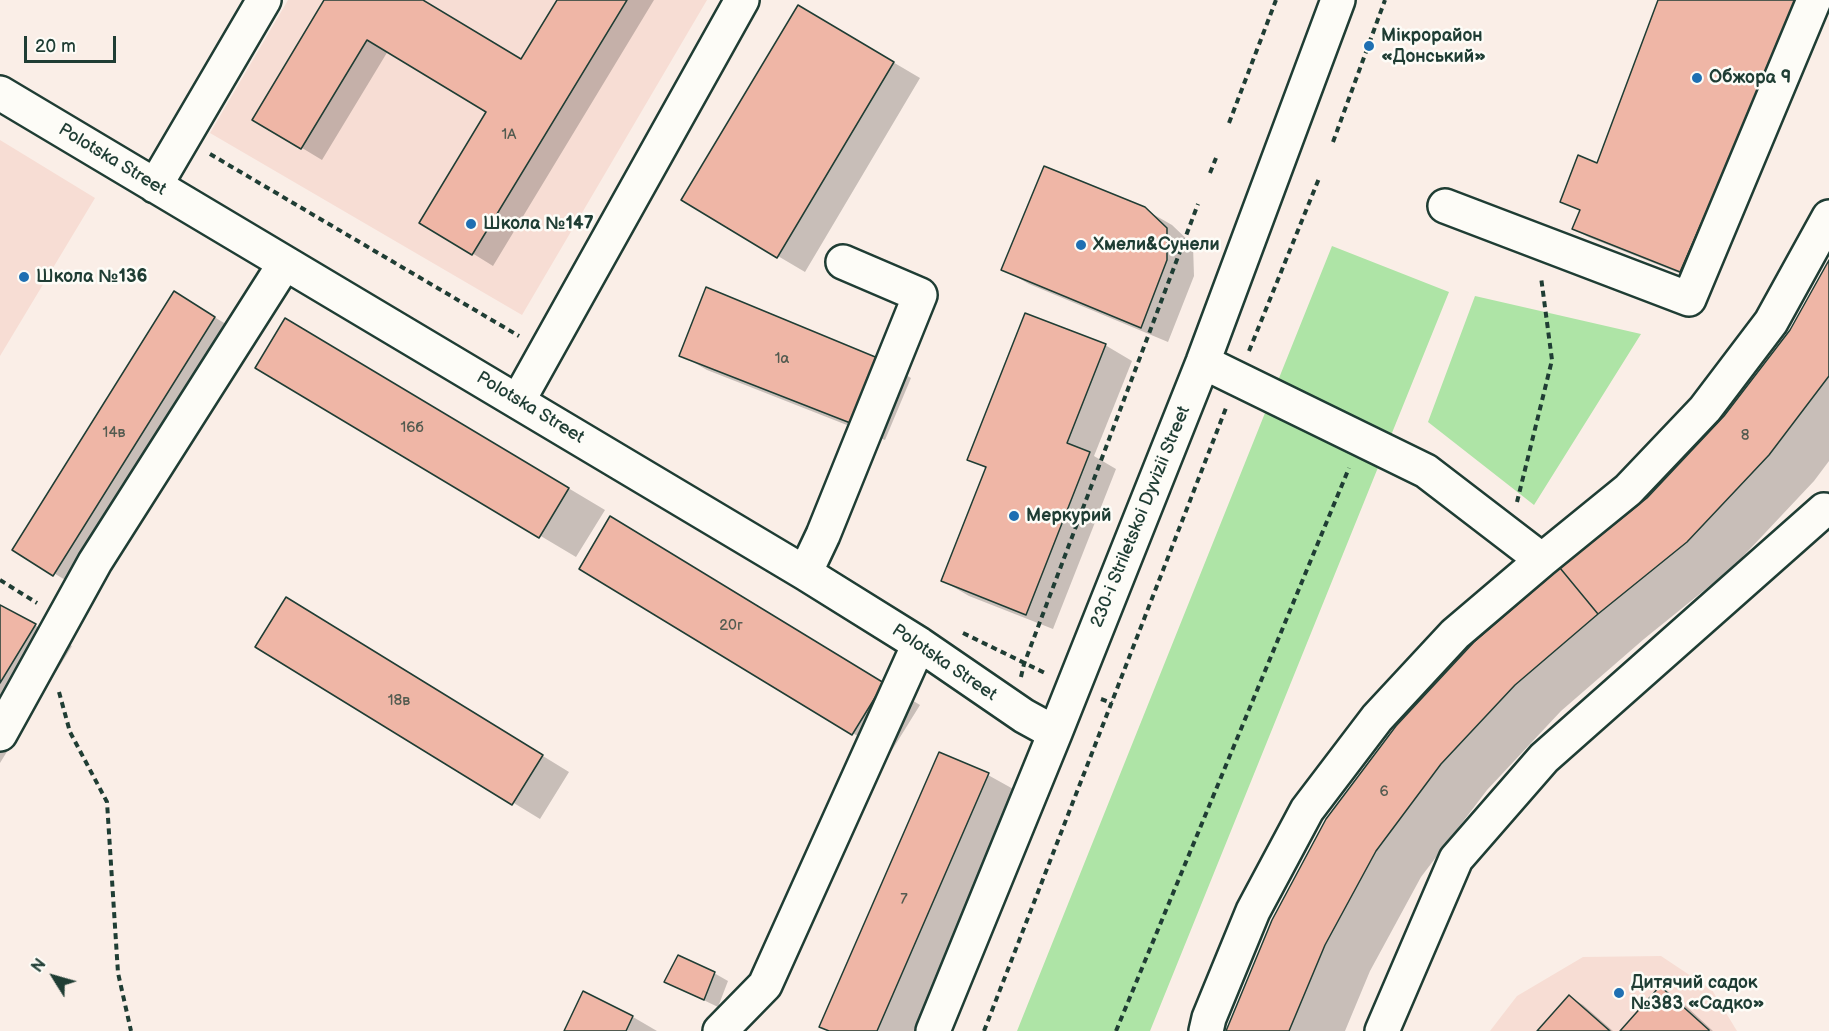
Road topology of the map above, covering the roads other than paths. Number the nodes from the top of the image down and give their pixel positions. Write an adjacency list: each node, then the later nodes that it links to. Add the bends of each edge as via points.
1 (264, 0): 6 (street)
2 (742, 0): 12 (street)
3 (1338, 0): 11 (street, 230-i Striletskoi Dyvizii Street)
4 (1814, 0): 7 (street, via 1689,299)
5 (0, 93): 6 (street, Polotska Street)
6 (155, 186): 10 (street, Polotska Street)
7 (1444, 206)
8 (1829, 217): 14 (street, via 1771,322 1705,409 1628,490)
9 (843, 262): 15 (street, via 920,295 824,536)
10 (285, 263): 12 (street, Polotska Street); 18 (street, via 95,562)
11 (1203, 362): 14 (street, via 1426,471); 17 (street, 230-i Striletskoi Dyvizii Street)
12 (518, 401): 15 (street, Polotska Street)
13 (1827, 507): 22 (street, via 1544,758 1456,859)
14 (1542, 560): 21 (street, via 1447,643 1377,718 1307,810 1253,911)
15 (804, 573): 16 (street, Polotska Street)
16 (919, 644): 17 (street, Polotska Street); 19 (street, via 765,985)
17 (1055, 733): 20 (street, 230-i Striletskoi Dyvizii Street)
18 (0, 734)
19 (720, 1031)
20 (933, 1031)
21 (1206, 1031)
22 (1382, 1031)

